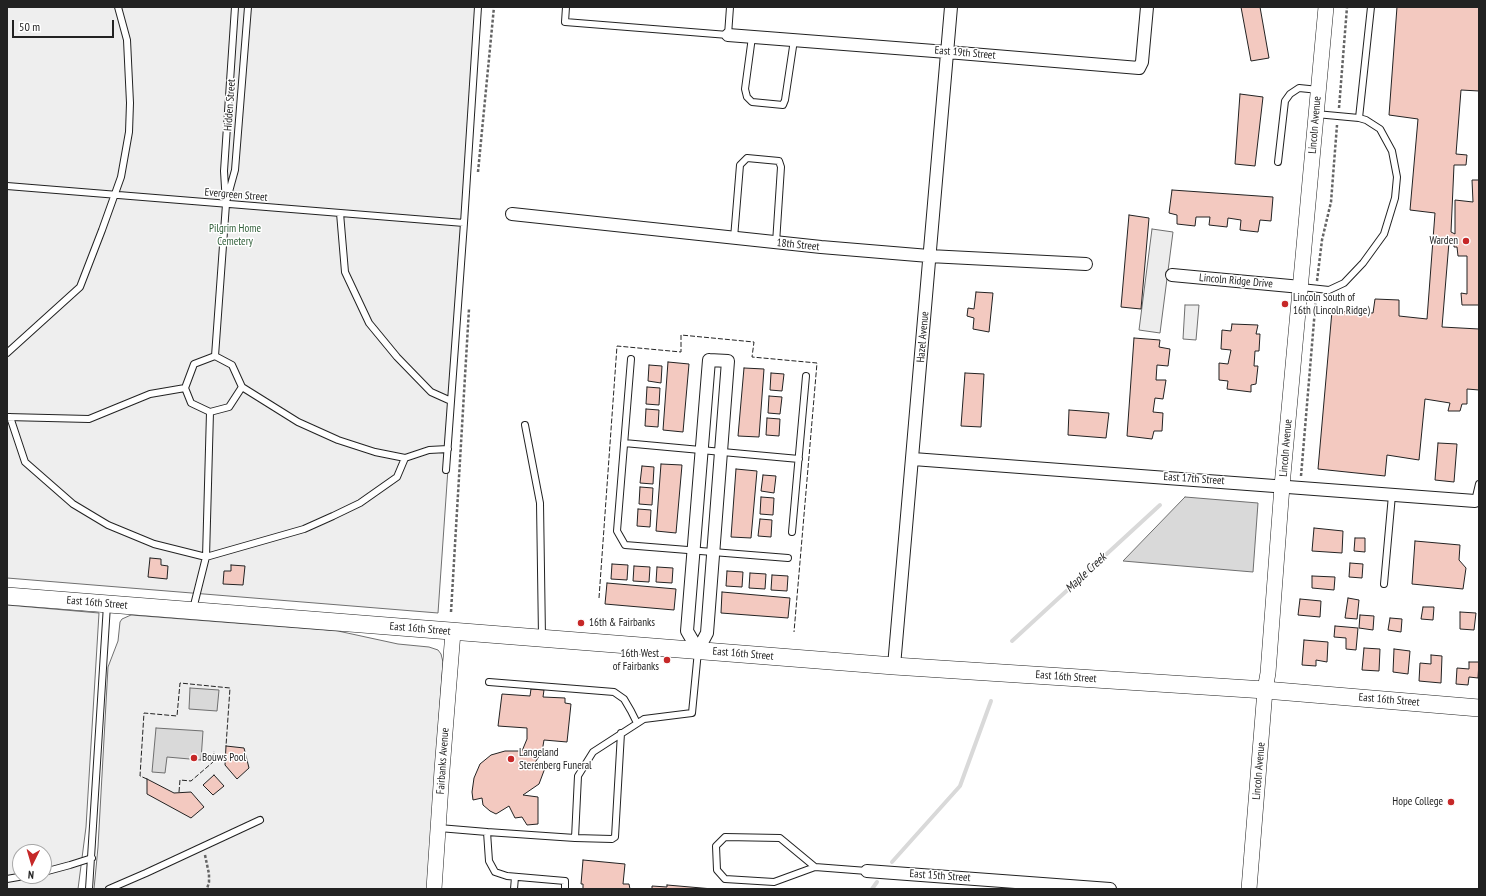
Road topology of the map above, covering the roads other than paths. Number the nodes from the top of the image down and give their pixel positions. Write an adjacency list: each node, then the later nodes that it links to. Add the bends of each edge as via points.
1 (118, 7): 20 (lane, via 127,40 130,103 129,132 121,177)
2 (235, 7): 21 (lane, Hidden Street, via 224,171)
3 (248, 7): 21 (lane, Hidden Street, via 235,170)
4 (478, 7): 24 (lane)
5 (566, 7): 11 (lane, via 565,22)
6 (730, 7): 11 (lane)
7 (951, 7): 14 (street, Hazel Avenue)
8 (1147, 7): 14 (street, East 19th Street, via 1142,62 1139,68)
9 (1326, 7): 15 (street, Lincoln Avenue)
10 (1371, 7): 17 (lane)
11 (728, 35): 12 (street, East 19th Street)
12 (752, 37): 13 (street, East 19th Street); 13 (lane, via 745,89 747,96 752,102 783,105)
13 (794, 40): 14 (street, East 19th Street)
14 (947, 52): 27 (street, Hazel Avenue)
15 (1318, 90): 16 (street, Lincoln Avenue); 18 (lane, via 1299,88 1284,102)
16 (1316, 114): 17 (lane); 30 (street, Lincoln Avenue)
17 (1360, 118): 30 (lane, via 1380,129 1392,151 1396,177 1395,198 1384,234 1344,283 1329,290)
18 (1278, 162)
19 (7, 186): 20 (lane, Evergreen Street)
20 (114, 195): 21 (lane, Evergreen Street); 31 (lane, via 80,286)
21 (226, 204): 22 (lane, Evergreen Street); 32 (lane, Hidden Street)
22 (340, 213): 24 (lane, Evergreen Street); 37 (lane, via 345,272 369,323 397,357 432,392)
23 (512, 214): 25 (street, 18th Street)
24 (464, 223): 37 (lane)
25 (734, 238): 26 (street, 18th Street); 26 (lane, via 740,165 746,158 779,161 781,168)
26 (776, 242): 27 (street, 18th Street)
27 (929, 256): 28 (street, 18th Street); 47 (street, Hazel Avenue)
28 (1086, 264)
29 (1172, 275): 30 (street, Lincoln Ridge Drive)
30 (1301, 287): 50 (street, Lincoln Avenue)
31 (7, 353)
32 (215, 356): 35 (lane, via 232,365); 36 (lane, via 194,364)
33 (631, 359): 41 (lane)
34 (806, 376): 46 (lane)
35 (242, 387): 38 (lane, via 229,407); 45 (lane, via 298,422 338,440)
36 (185, 388): 38 (lane, via 191,403); 39 (lane, via 150,394 89,418)
37 (451, 401): 42 (lane)
38 (210, 412): 56 (lane)
39 (9, 417): 56 (lane, via 25,462 73,504 108,525 154,544)
40 (525, 425): 63 (lane, via 540,503)
41 (624, 443): 43 (lane); 54 (lane, via 617,531 625,545)
42 (448, 448): 45 (lane, via 429,450); 48 (lane)
43 (702, 451): 44 (lane); 44 (street, via 709,360 728,361); 54 (street)
44 (721, 453): 46 (lane); 55 (street)
45 (405, 458): 56 (lane, via 397,477 360,503 304,529)
46 (799, 459): 53 (lane)
47 (913, 459): 50 (street, East 17th Street); 65 (street, Hazel Avenue)
48 (446, 470)
49 (1479, 484): 52 (lane)
50 (1282, 486): 51 (street, East 17th Street); 67 (street, Lincoln Avenue)
51 (1392, 495): 52 (street, East 17th Street); 58 (lane)
52 (1475, 501)
53 (792, 532)
54 (694, 552): 55 (lane); 64 (street, via 687,631)
55 (713, 552): 57 (lane); 64 (street, via 707,633)
56 (206, 557): 61 (lane)
57 (788, 558)
58 (1384, 584)
59 (7, 596): 60 (main road, East 16th Street)
60 (107, 604): 61 (main road, East 16th Street); 75 (lane)
61 (193, 611): 62 (main road, East 16th Street)
62 (454, 632): 63 (main road, East 16th Street); 72 (street, Fairbanks Avenue)
63 (542, 638): 64 (main road, East 16th Street)
64 (698, 650): 65 (main road, East 16th Street); 69 (lane, via 692,713 644,719)
65 (894, 666): 67 (main road, East 16th Street)
66 (489, 682): 69 (lane, via 614,692 624,699)
67 (1265, 690): 68 (main road, East 16th Street); 86 (street, Lincoln Avenue)
68 (1479, 708)
69 (637, 723): 70 (lane)
70 (621, 733): 74 (lane, via 593,752 578,776); 74 (lane, via 615,836 612,839)
71 (260, 820): 81 (lane)
72 (438, 828): 73 (lane); 82 (street, Fairbanks Avenue)
73 (486, 832): 74 (lane); 79 (lane, via 489,861 495,872)
74 (575, 838)
75 (92, 858): 77 (lane); 80 (lane)
76 (815, 867): 76 (lane, via 774,882 725,879 717,870 716,846 725,837 780,838); 78 (lane)
77 (52, 870)
78 (867, 871): 85 (street, East 15th Street)
79 (515, 877): 83 (lane); 84 (lane, via 565,881)
80 (89, 889)
81 (109, 889)
82 (434, 889)
83 (514, 889)
84 (565, 889)
85 (1110, 889)
86 (1249, 889)

